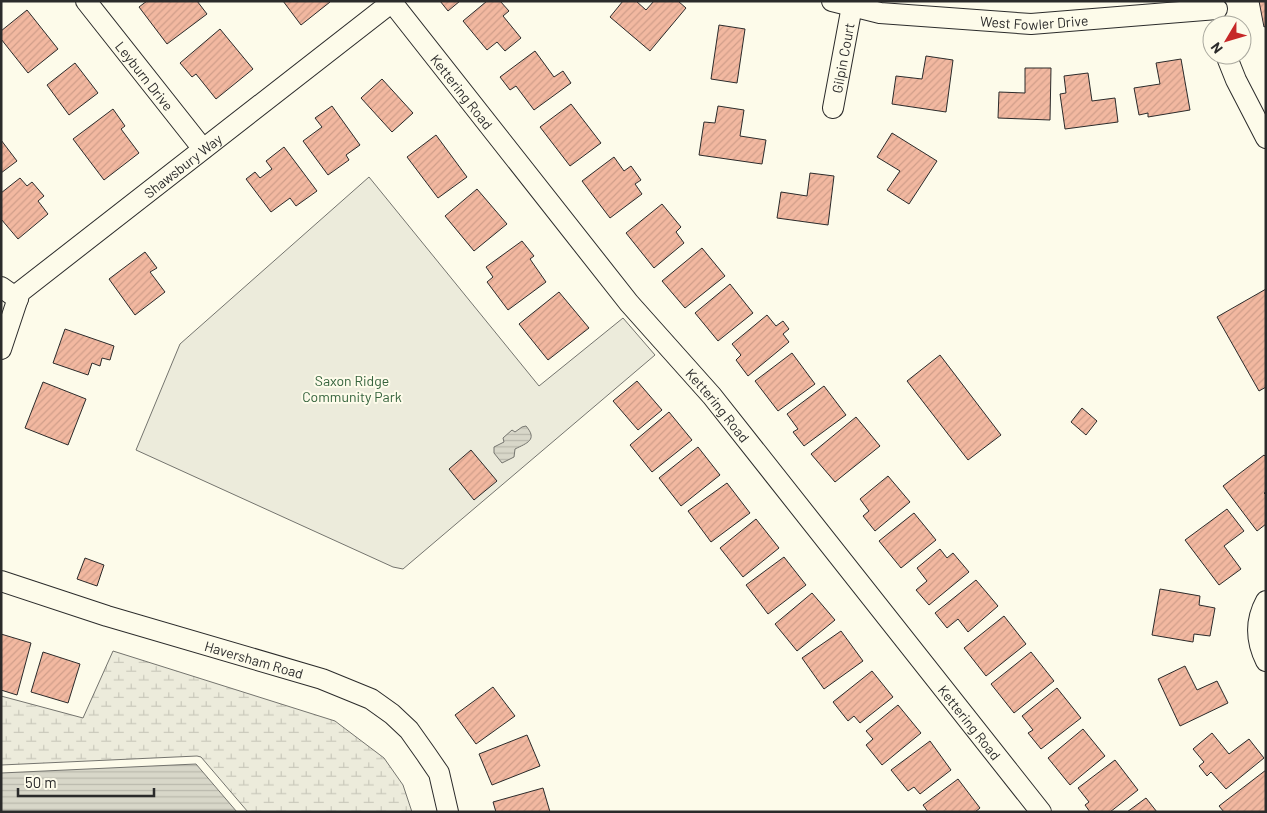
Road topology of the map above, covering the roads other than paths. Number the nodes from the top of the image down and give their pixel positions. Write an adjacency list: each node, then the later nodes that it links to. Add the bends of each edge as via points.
1 (86, 1): 9 (street, Leyburn Drive)
2 (832, 1): 4 (street, West Fowler Drive)
3 (391, 2): 9 (street, Shawsbury Way); 17 (street, Kettering Road, via 629,303 712,396)
4 (852, 6): 5 (street, West Fowler Drive, via 880,13 1031,24); 7 (street, Gilpin Court)
5 (1218, 12)
6 (1230, 65): 8 (street)
7 (833, 108)
8 (1266, 138)
9 (203, 149): 11 (street, Shawsbury Way, via 20,292)
10 (1, 287): 11 (street)
11 (18, 299): 12 (street, Shawsbury Way)
12 (1, 349)
13 (1, 581): 16 (street, Haversham Road, via 107,616 322,679 370,699 392,714 426,754 439,773)
14 (1266, 601): 15 (street, via 1257,631)
15 (1266, 661)
16 (448, 812)
17 (1041, 812)

